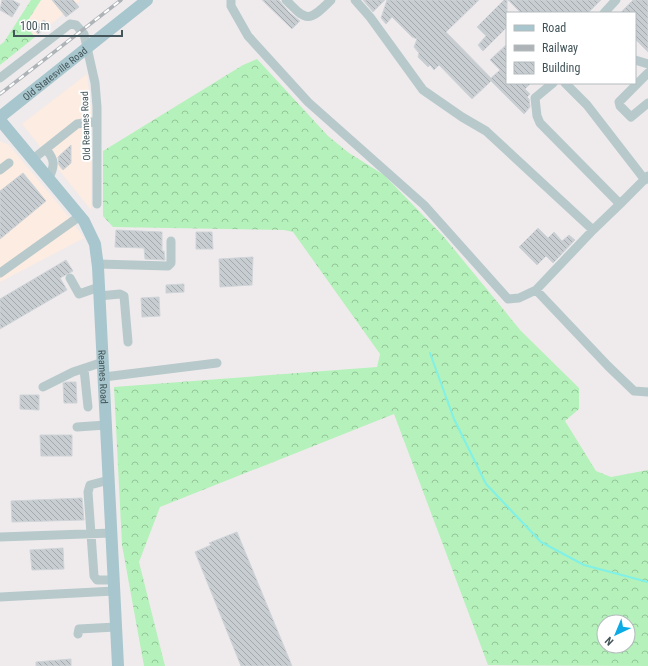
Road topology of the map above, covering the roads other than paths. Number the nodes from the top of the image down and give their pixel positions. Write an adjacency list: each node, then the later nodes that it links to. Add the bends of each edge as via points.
1 (148, 0): 8 (main road, Old Statesville Road)
2 (231, 0): 33 (street, via 231,6 248,36 308,102 424,205 508,298 519,298)
3 (286, 0): 4 (street, via 301,15 310,16 317,14)
4 (331, 0)
5 (355, 0): 28 (street, via 424,90 462,117 486,130)
6 (616, 0): 7 (street)
7 (605, 12)
8 (87, 48): 12 (street, Old Reames Road, via 84,34 76,25 70,24); 16 (main road, Old Statesville Road); 18 (street, Old Reames Road, via 94,83)
9 (636, 60): 10 (street)
10 (648, 64)
11 (648, 73): 15 (street, via 619,102 631,117)
12 (0, 78)
13 (551, 84): 26 (street, via 535,98 540,123)
14 (567, 84): 24 (street)
15 (648, 103)
16 (0, 116)
17 (0, 120): 20 (main road, Reames Road)
18 (97, 121): 19 (street, via 77,124); 25 (street, Old Reames Road)
19 (46, 149): 20 (street); 23 (street, via 52,157 54,166)
20 (34, 159): 23 (main road, Reames Road)
21 (9, 163): 22 (street)
22 (0, 170)
23 (49, 178): 27 (main road, Reames Road)
24 (646, 178): 26 (street)
25 (97, 204)
26 (620, 204): 28 (street)
27 (80, 216): 30 (main road, Reames Road, via 91,233); 31 (street)
28 (593, 230): 33 (street)
29 (172, 241): 30 (street, via 172,263 168,266)
30 (98, 264): 34 (main road, Reames Road)
31 (0, 273)
32 (70, 278): 34 (street, via 79,294)
33 (536, 290): 41 (street, via 634,391)
34 (99, 291): 35 (street, via 124,296); 36 (main road, Reames Road)
35 (128, 342)
36 (103, 362): 38 (street); 39 (main road, Reames Road)
37 (217, 363): 39 (street)
38 (84, 368): 40 (street); 42 (street)
39 (104, 377): 43 (main road, Reames Road)
40 (43, 387)
41 (648, 392)
42 (88, 407)
43 (106, 425): 44 (street); 45 (main road, Reames Road)
44 (77, 427)
45 (109, 480): 46 (street, via 90,484); 47 (main road, Reames Road)
46 (90, 533): 47 (street); 48 (street); 49 (street, via 94,576 97,580)
47 (112, 533): 49 (main road, Reames Road)
48 (0, 537)
49 (114, 585): 50 (street); 51 (main road, Reames Road)
50 (0, 597)
51 (116, 627): 52 (street, via 79,629); 53 (main road, Reames Road)
52 (78, 634)
53 (118, 666)

